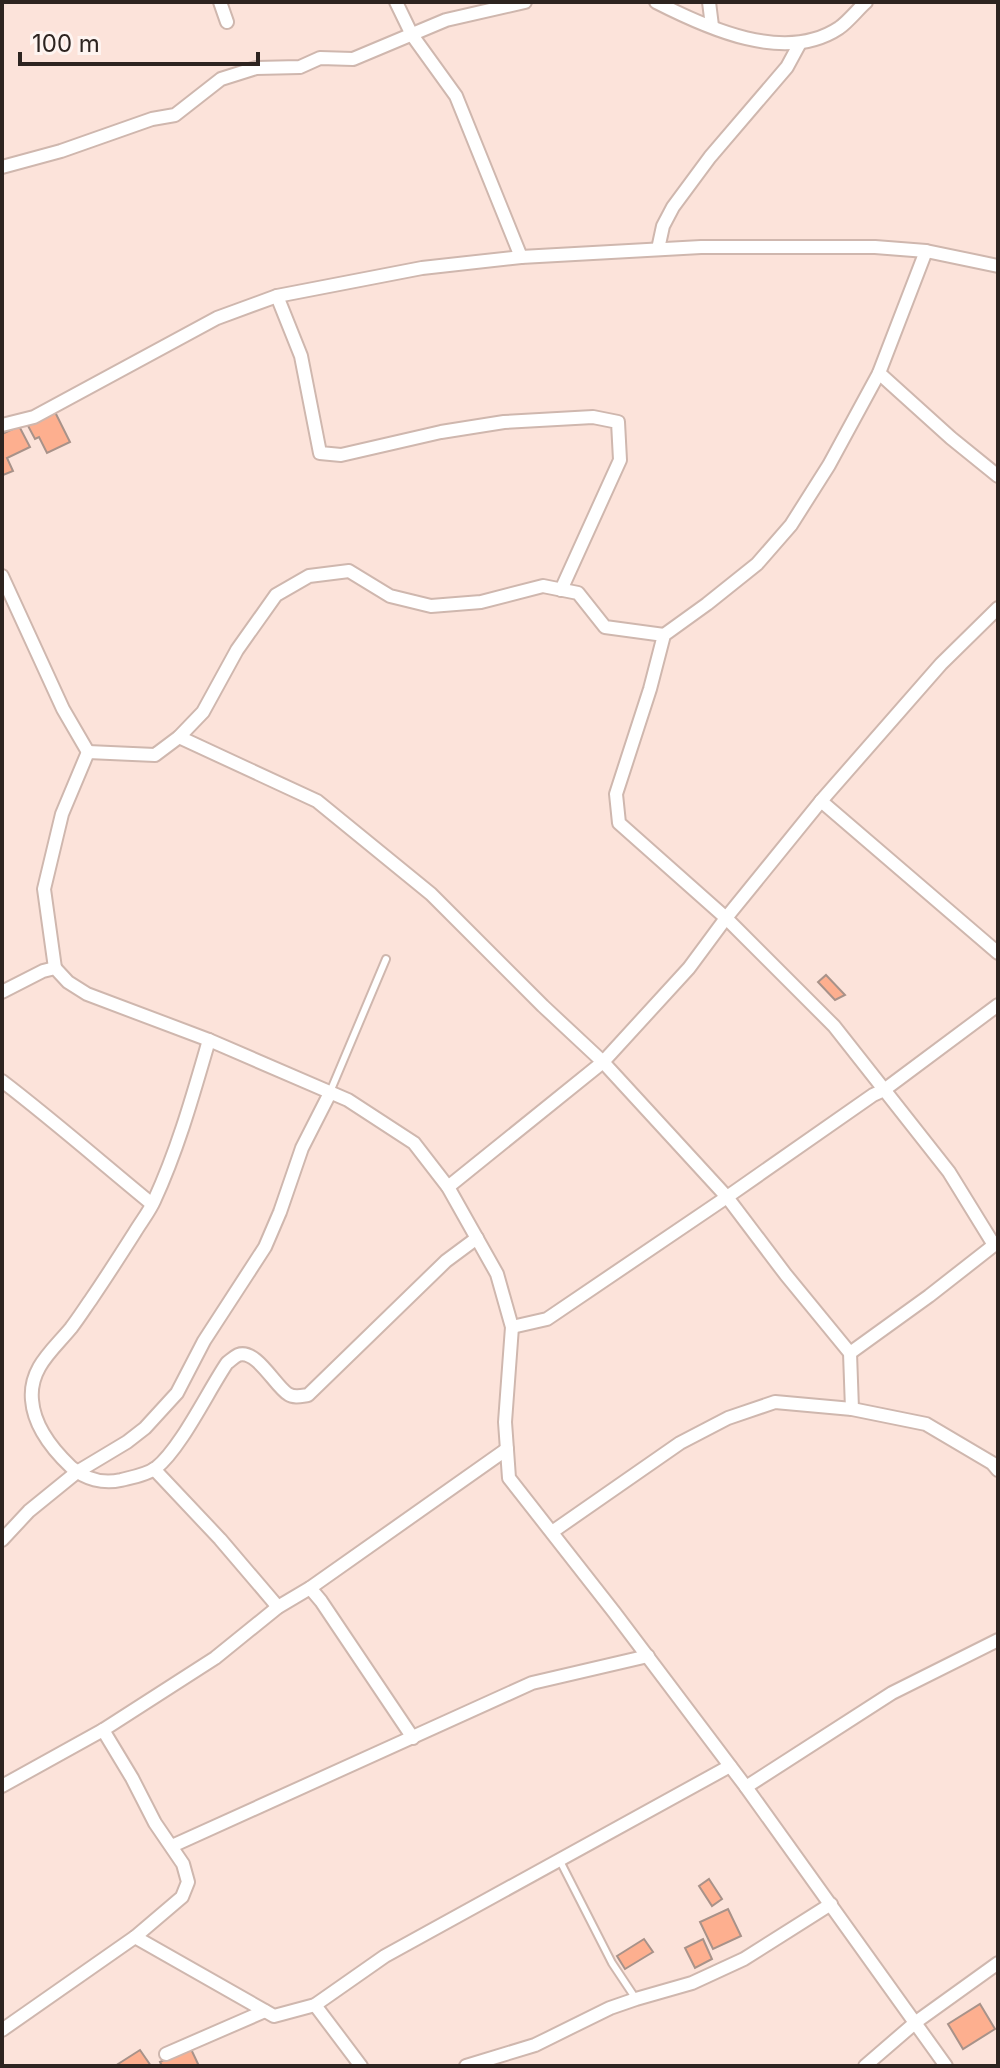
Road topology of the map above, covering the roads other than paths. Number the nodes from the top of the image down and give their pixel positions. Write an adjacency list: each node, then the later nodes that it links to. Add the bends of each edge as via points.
1 (220, 2): 7 (street)
2 (396, 2): 9 (street)
3 (656, 2): 8 (street)
4 (709, 2): 8 (street)
5 (866, 2): 10 (street, via 840,27)
6 (520, 3): 9 (street, via 446,20)
7 (227, 22)
8 (712, 26): 10 (street, via 754,41)
9 (412, 35): 11 (street, via 353,59 320,58 300,67 256,68 221,79 175,115); 14 (street, via 456,96)
10 (800, 43): 12 (street, via 781,75 673,207)
11 (2, 167)
12 (658, 249): 13 (street); 14 (street)
13 (926, 251): 15 (street); 17 (street)
14 (521, 257): 16 (street, via 422,268)
15 (998, 266)
16 (277, 296): 18 (street, via 217,318 34,417); 21 (street, via 301,356 320,453 341,455 504,422 593,417 618,422 620,460)
17 (879, 373): 19 (street, via 951,438); 23 (street, via 791,525 757,564)
18 (2, 425)
19 (995, 468)
20 (2, 576): 25 (street)
21 (561, 590): 23 (street, via 578,593 605,627); 24 (street, via 543,586 481,602 431,606 390,596 349,571 309,576 276,595 203,712)
22 (998, 608): 26 (street, via 941,664)
23 (664, 635): 27 (street, via 616,794 619,823)
24 (179, 737): 25 (street, via 155,755); 34 (street, via 317,801 431,894)
25 (88, 752): 30 (street, via 62,814 44,889)
26 (821, 801): 27 (street); 28 (street)
27 (726, 918): 34 (street, via 689,968); 36 (street, via 834,1026)
28 (998, 953)
29 (386, 959): 37 (lane)
30 (55, 968): 31 (street); 33 (street, via 87,994)
31 (2, 992)
32 (998, 1005): 36 (street)
33 (209, 1040): 37 (street); 40 (street, via 180,1140)
34 (603, 1062): 38 (street); 39 (street)
35 (2, 1081): 40 (street)
36 (884, 1090): 39 (street); 42 (street, via 949,1172)
37 (330, 1093): 38 (street, via 414,1143); 49 (street, via 302,1148 265,1247 177,1393 145,1428)
38 (448, 1187): 41 (street)
39 (727, 1197): 43 (street, via 547,1319); 44 (street)
40 (152, 1204): 49 (street, via 35,1375 35,1415 48,1441)
41 (477, 1238): 43 (street, via 497,1274); 47 (street, via 446,1261 308,1395 289,1394 257,1360 239,1354 227,1363 177,1444)
42 (996, 1244): 44 (street)
43 (512, 1327): 46 (street)
44 (850, 1353): 45 (street)
45 (852, 1409): 48 (street, via 926,1424); 50 (street, via 775,1402 728,1418 680,1443)
46 (507, 1449): 50 (street, via 509,1478); 52 (street)
47 (154, 1469): 49 (street, via 112,1482); 53 (street)
48 (998, 1470)
49 (77, 1472): 51 (street)
50 (552, 1532): 55 (street)
51 (2, 1540)
52 (310, 1588): 53 (street); 57 (street)
53 (278, 1607): 56 (street, via 215,1658)
54 (998, 1640): 60 (street, via 892,1693)
55 (648, 1656): 57 (street, via 532,1683); 58 (street)
56 (103, 1730): 59 (street); 61 (street)
57 (413, 1738): 61 (street)
58 (730, 1766): 60 (street); 62 (street)
59 (2, 1786)
60 (746, 1787): 63 (street)
61 (172, 1846): 64 (street, via 188,1882 182,1897)
62 (559, 1859): 66 (lane); 67 (street, via 385,1956)
63 (831, 1904): 66 (street, via 744,1959 692,1983); 69 (street)
64 (135, 1937): 68 (street); 70 (street)
65 (998, 1963): 69 (street)
66 (636, 1999): 73 (street, via 535,2045)
67 (315, 2005): 68 (street, via 274,2016); 72 (street)
68 (265, 2011): 71 (street)
69 (916, 2022): 74 (street); 75 (street)
70 (2, 2030)
71 (166, 2054)
72 (361, 2066)
73 (466, 2066)
74 (865, 2066)
75 (946, 2066)

